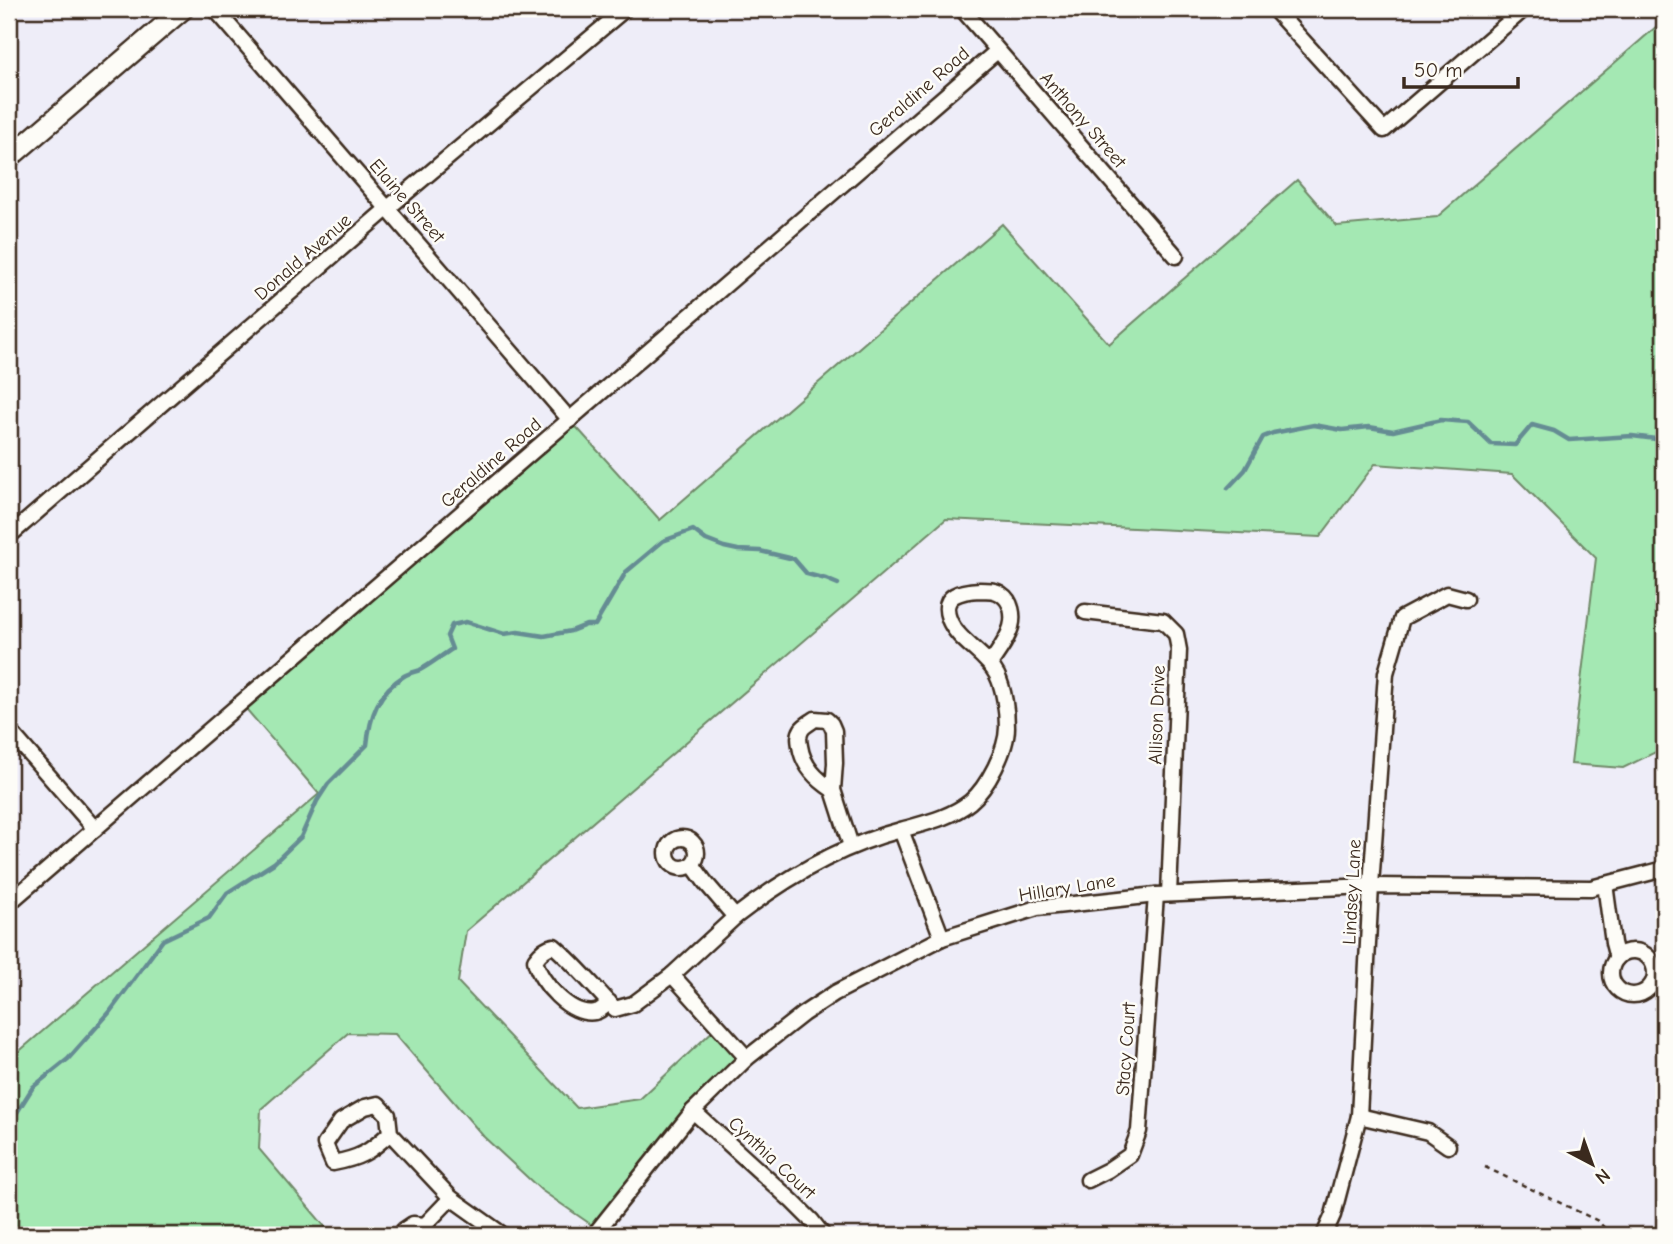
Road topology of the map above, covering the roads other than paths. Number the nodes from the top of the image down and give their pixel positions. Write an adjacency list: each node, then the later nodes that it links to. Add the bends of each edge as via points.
1 (183, 9): 8 (main road)
2 (215, 9): 9 (street, Elaine Street)
3 (625, 9): 9 (street, Donald Avenue)
4 (962, 9): 7 (street, Anthony Street)
5 (1274, 9): 6 (street, via 1384,130)
6 (1524, 9)
7 (997, 51): 10 (street, Anthony Street); 11 (street, Geraldine Road)
8 (9, 158)
9 (388, 208): 11 (street, Elaine Street); 12 (street, Donald Avenue)
10 (1176, 256)
11 (570, 420): 18 (street, Geraldine Road)
12 (9, 536)
13 (1466, 599): 24 (street, Lindsey Lane, via 1447,594 1402,618 1386,673)
14 (1084, 612): 25 (street, Allison Drive, via 1163,621 1176,634 1179,650)
15 (990, 664): 15 (street, via 1008,636 1013,613 1002,594 963,591 950,600 948,616); 19 (street, via 998,676 1007,729 996,765 970,802 947,817)
16 (9, 730): 18 (street)
17 (833, 790): 20 (street)
18 (95, 829): 26 (street, Geraldine Road)
19 (901, 830): 20 (street); 28 (street)
20 (851, 846): 27 (street, via 799,872)
21 (692, 864): 27 (street)
22 (1664, 869): 23 (street, Hillary Lane)
23 (1605, 884): 24 (street, Hillary Lane, via 1591,888); 29 (street)
24 (1371, 886): 25 (street, Hillary Lane); 34 (street, Lindsey Lane)
25 (1162, 894): 28 (street, Hillary Lane, via 1037,908); 37 (street, Stacy Court, via 1139,1131 1130,1155)
26 (9, 903)
27 (735, 917): 30 (street)
28 (942, 938): 32 (street, Hillary Lane, via 835,993)
29 (1617, 958)
30 (672, 975): 31 (street, via 633,1004 615,1009); 32 (street)
31 (609, 1002): 31 (street, via 595,1012 571,1007 540,976 538,955 554,946)
32 (747, 1058): 33 (street, Hillary Lane)
33 (693, 1111): 42 (street, Hillary Lane); 43 (street, Cynthia Court)
34 (1359, 1116): 36 (street, via 1428,1132); 44 (street, Lindsey Lane)
35 (390, 1133): 35 (street, via 388,1115 378,1104 341,1121 325,1144 333,1163 360,1156); 38 (street)
36 (1448, 1146)
37 (1088, 1180)
38 (451, 1198): 39 (street); 41 (street)
39 (426, 1230): 40 (street, via 414,1224)
40 (402, 1235)
41 (503, 1235)
42 (594, 1235)
43 (823, 1235)
44 (1324, 1235)

